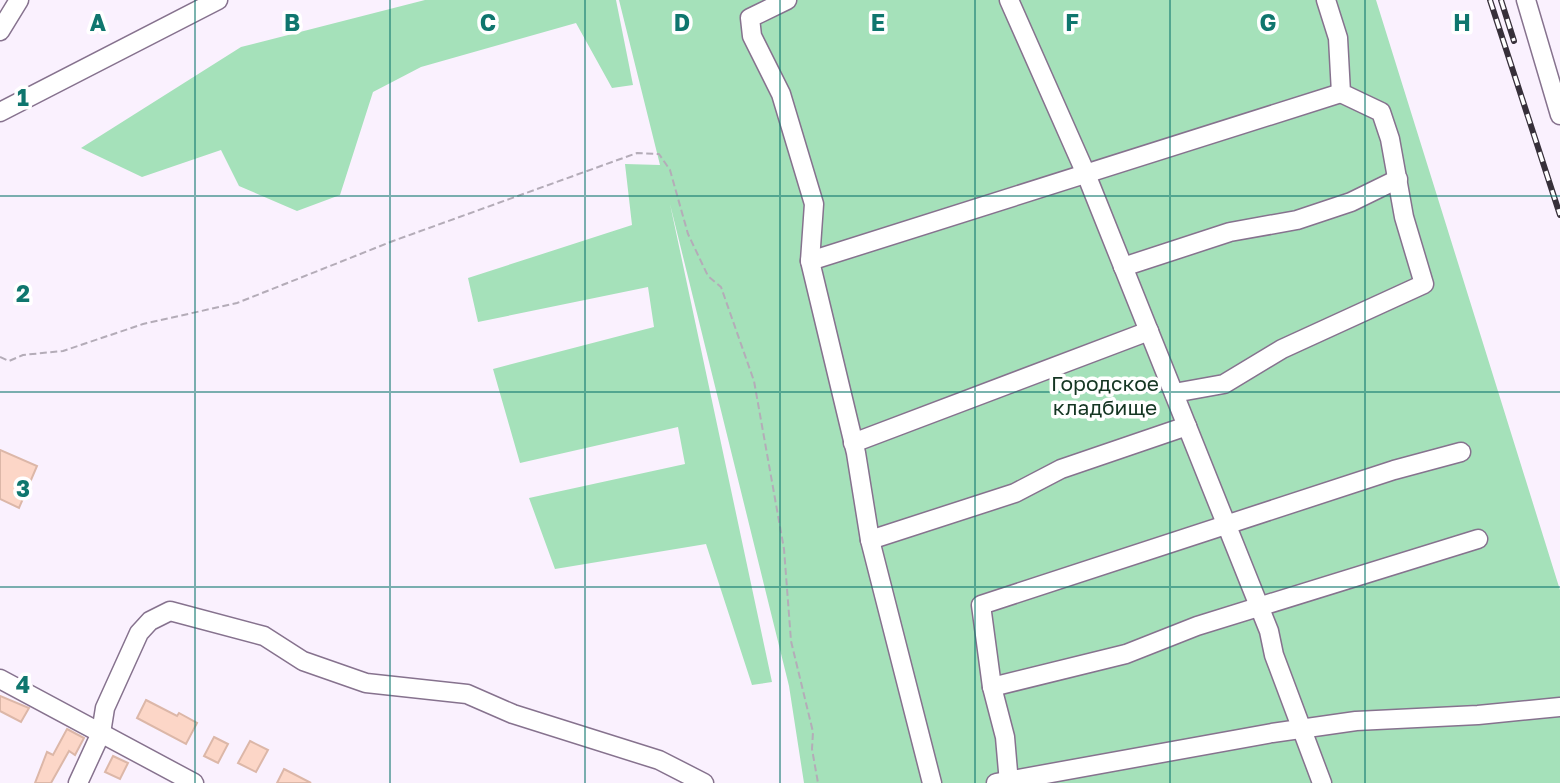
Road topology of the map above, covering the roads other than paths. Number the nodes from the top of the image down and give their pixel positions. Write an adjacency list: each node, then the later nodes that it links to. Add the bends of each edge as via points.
1 (19, 0): 8 (street)
2 (218, 0): 10 (street)
3 (787, 0): 7 (street)
4 (1326, 0): 9 (street, via 1338,38)
5 (1526, 0): 11 (street)
6 (1011, 1): 12 (street)
7 (748, 9): 14 (street, via 752,36 781,94 814,204)
8 (0, 30)
9 (1341, 93): 12 (street); 13 (street, via 1381,112)
10 (0, 112)
11 (1560, 115)
12 (1086, 174): 14 (street); 15 (street)
13 (1398, 180): 15 (street, via 1297,220 1230,232); 17 (street, via 1424,284 1282,349 1224,384)
14 (810, 261): 19 (street)
15 (1123, 267): 16 (street)
16 (1149, 331): 17 (street); 19 (street)
17 (1174, 393): 18 (street)
18 (1187, 426): 21 (street); 23 (street, via 1061,470 1015,493)
19 (853, 443): 23 (street)
20 (1461, 452): 21 (street)
21 (1227, 526): 24 (street); 26 (street, via 981,605)
22 (1478, 539): 24 (street)
23 (870, 540): 34 (street)
24 (1259, 607): 26 (street, via 1126,654); 28 (street)
25 (0, 679): 29 (street)
26 (992, 687): 30 (street, via 1005,737)
27 (1560, 707): 28 (street)
28 (1300, 729): 30 (street); 35 (street)
29 (101, 733): 31 (street); 32 (street); 33 (street, via 105,708 139,633 170,611 264,636 303,661 348,677 467,694 513,714 659,760)
30 (1005, 782)
31 (78, 783)
32 (194, 783)
33 (704, 783)
34 (932, 783)
35 (1322, 783)

